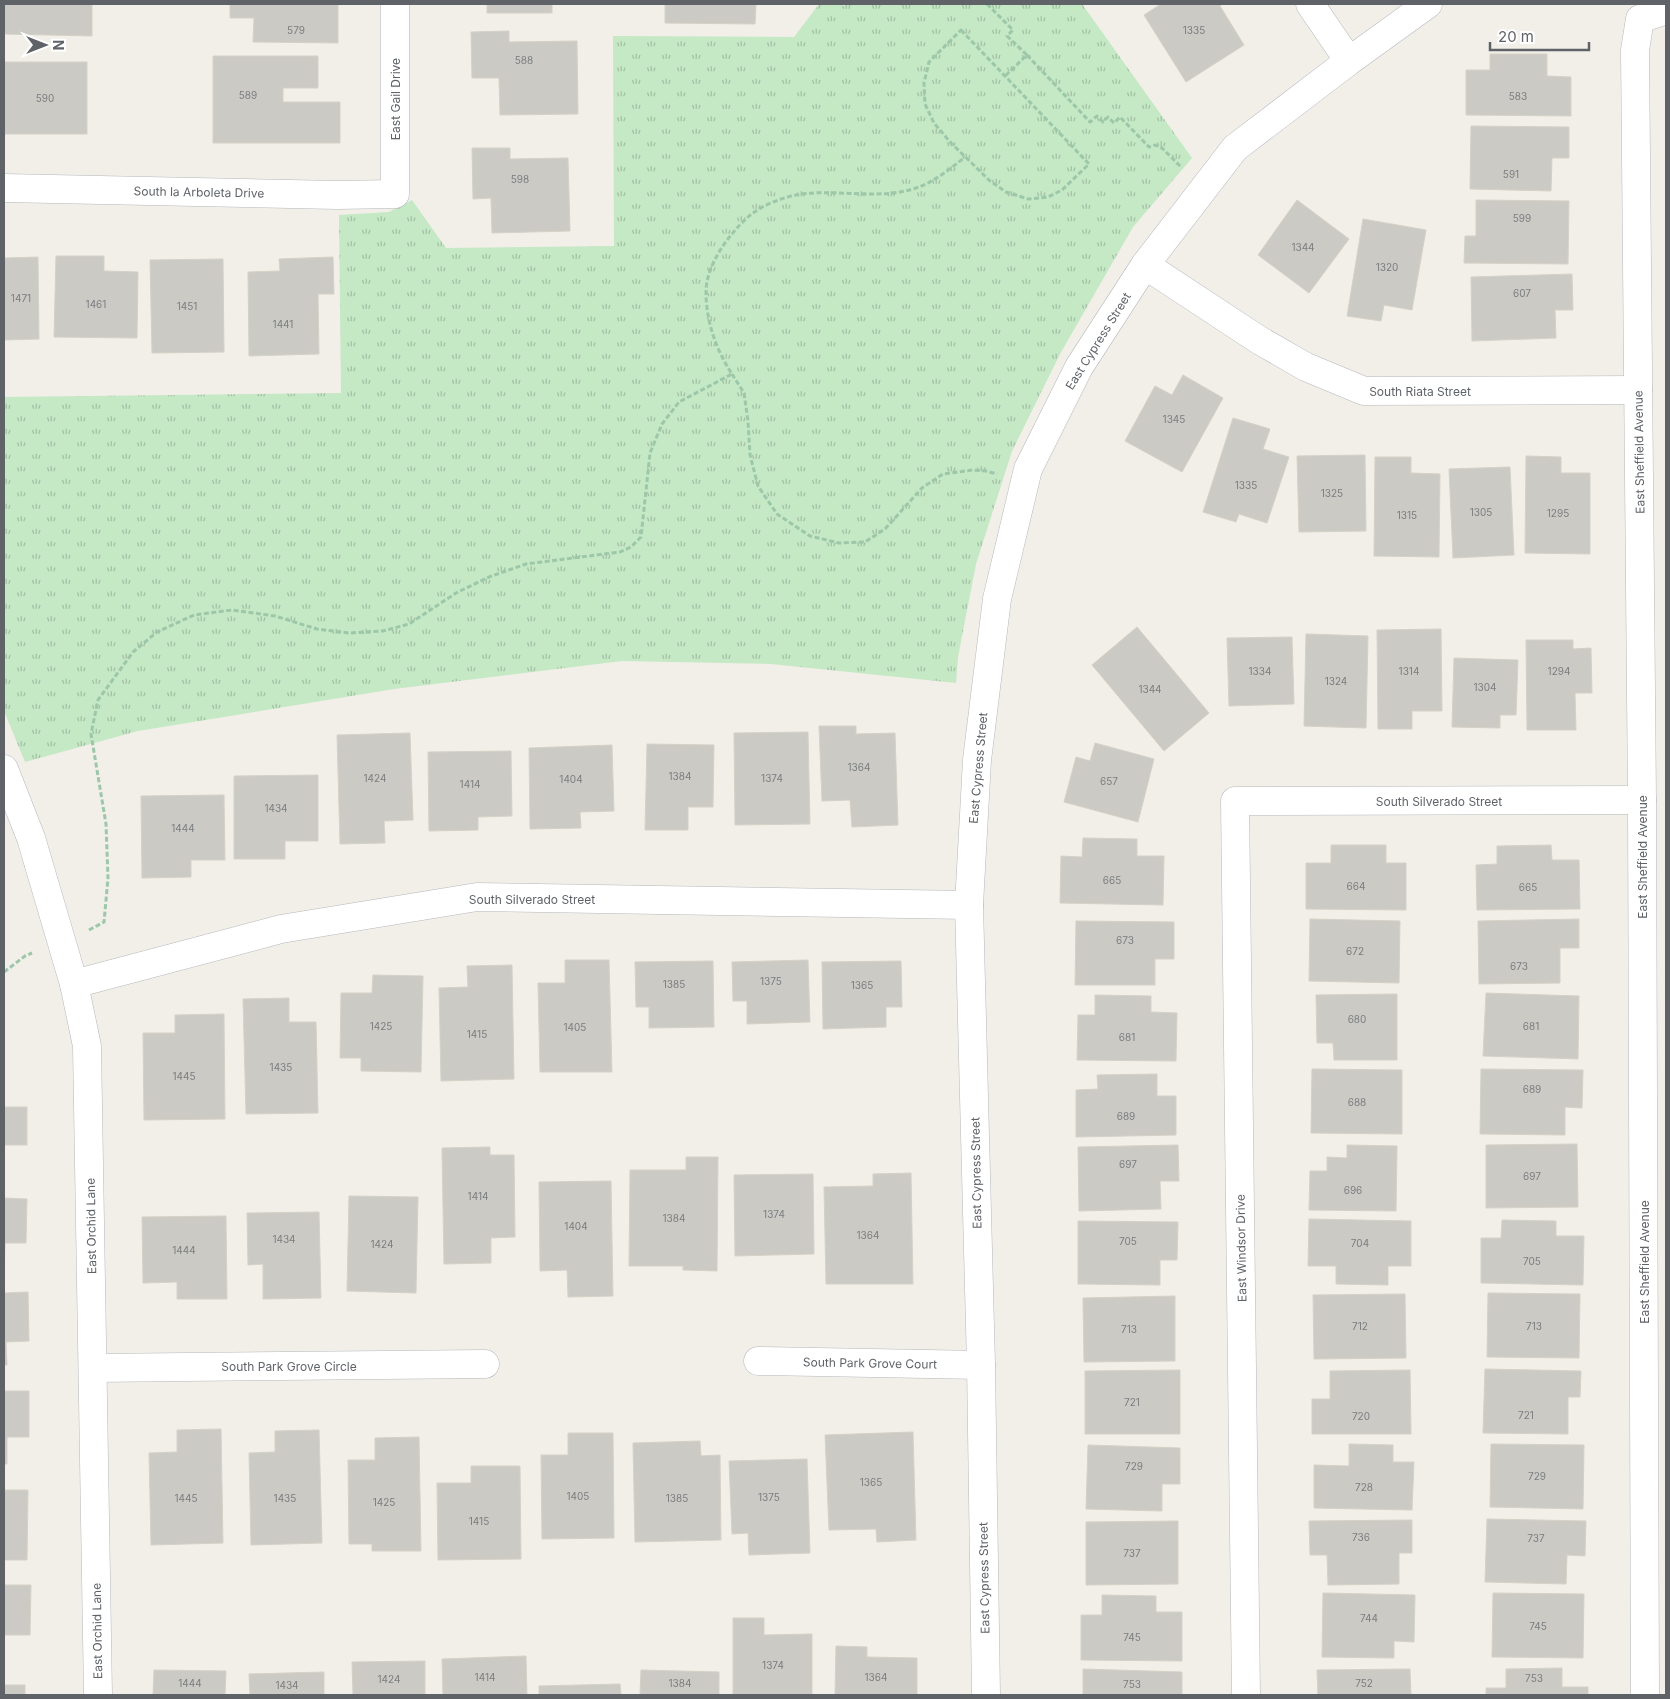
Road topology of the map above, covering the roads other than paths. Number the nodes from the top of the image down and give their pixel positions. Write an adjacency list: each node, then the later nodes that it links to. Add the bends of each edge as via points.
1 (395, 4): 7 (street, East Gail Drive)
2 (1310, 4): 5 (street)
3 (1428, 4): 5 (street, East Cypress Street)
4 (1666, 10): 9 (street, East Sheffield Avenue, via 1640,19 1636,50)
5 (1349, 61): 8 (street, East Cypress Street, via 1235,148)
6 (4, 188): 7 (street, South la Arboleta Drive)
7 (395, 194)
8 (1145, 265): 9 (street, South Riata Street, via 1259,340 1306,367 1364,391); 13 (street, East Cypress Street, via 1079,367 1028,469 996,599 977,760)
9 (1638, 390): 11 (street, East Sheffield Avenue)
10 (4, 769): 14 (street, East Orchid Lane, via 31,838)
11 (1642, 800): 12 (street, South Silverado Street); 22 (street, East Sheffield Avenue)
12 (1235, 801): 21 (street, East Windsor Drive)
13 (969, 905): 14 (street, South Silverado Street, via 477,897 281,929); 17 (street, East Cypress Street)
14 (74, 984): 18 (street, East Orchid Lane, via 87,1046)
15 (758, 1361): 17 (street, South Park Grove Court)
16 (485, 1364): 18 (street, South Park Grove Circle)
17 (981, 1365): 20 (street, East Cypress Street)
18 (93, 1368): 19 (street, East Orchid Lane)
19 (98, 1695)
20 (986, 1695)
21 (1246, 1695)
22 (1645, 1695)

